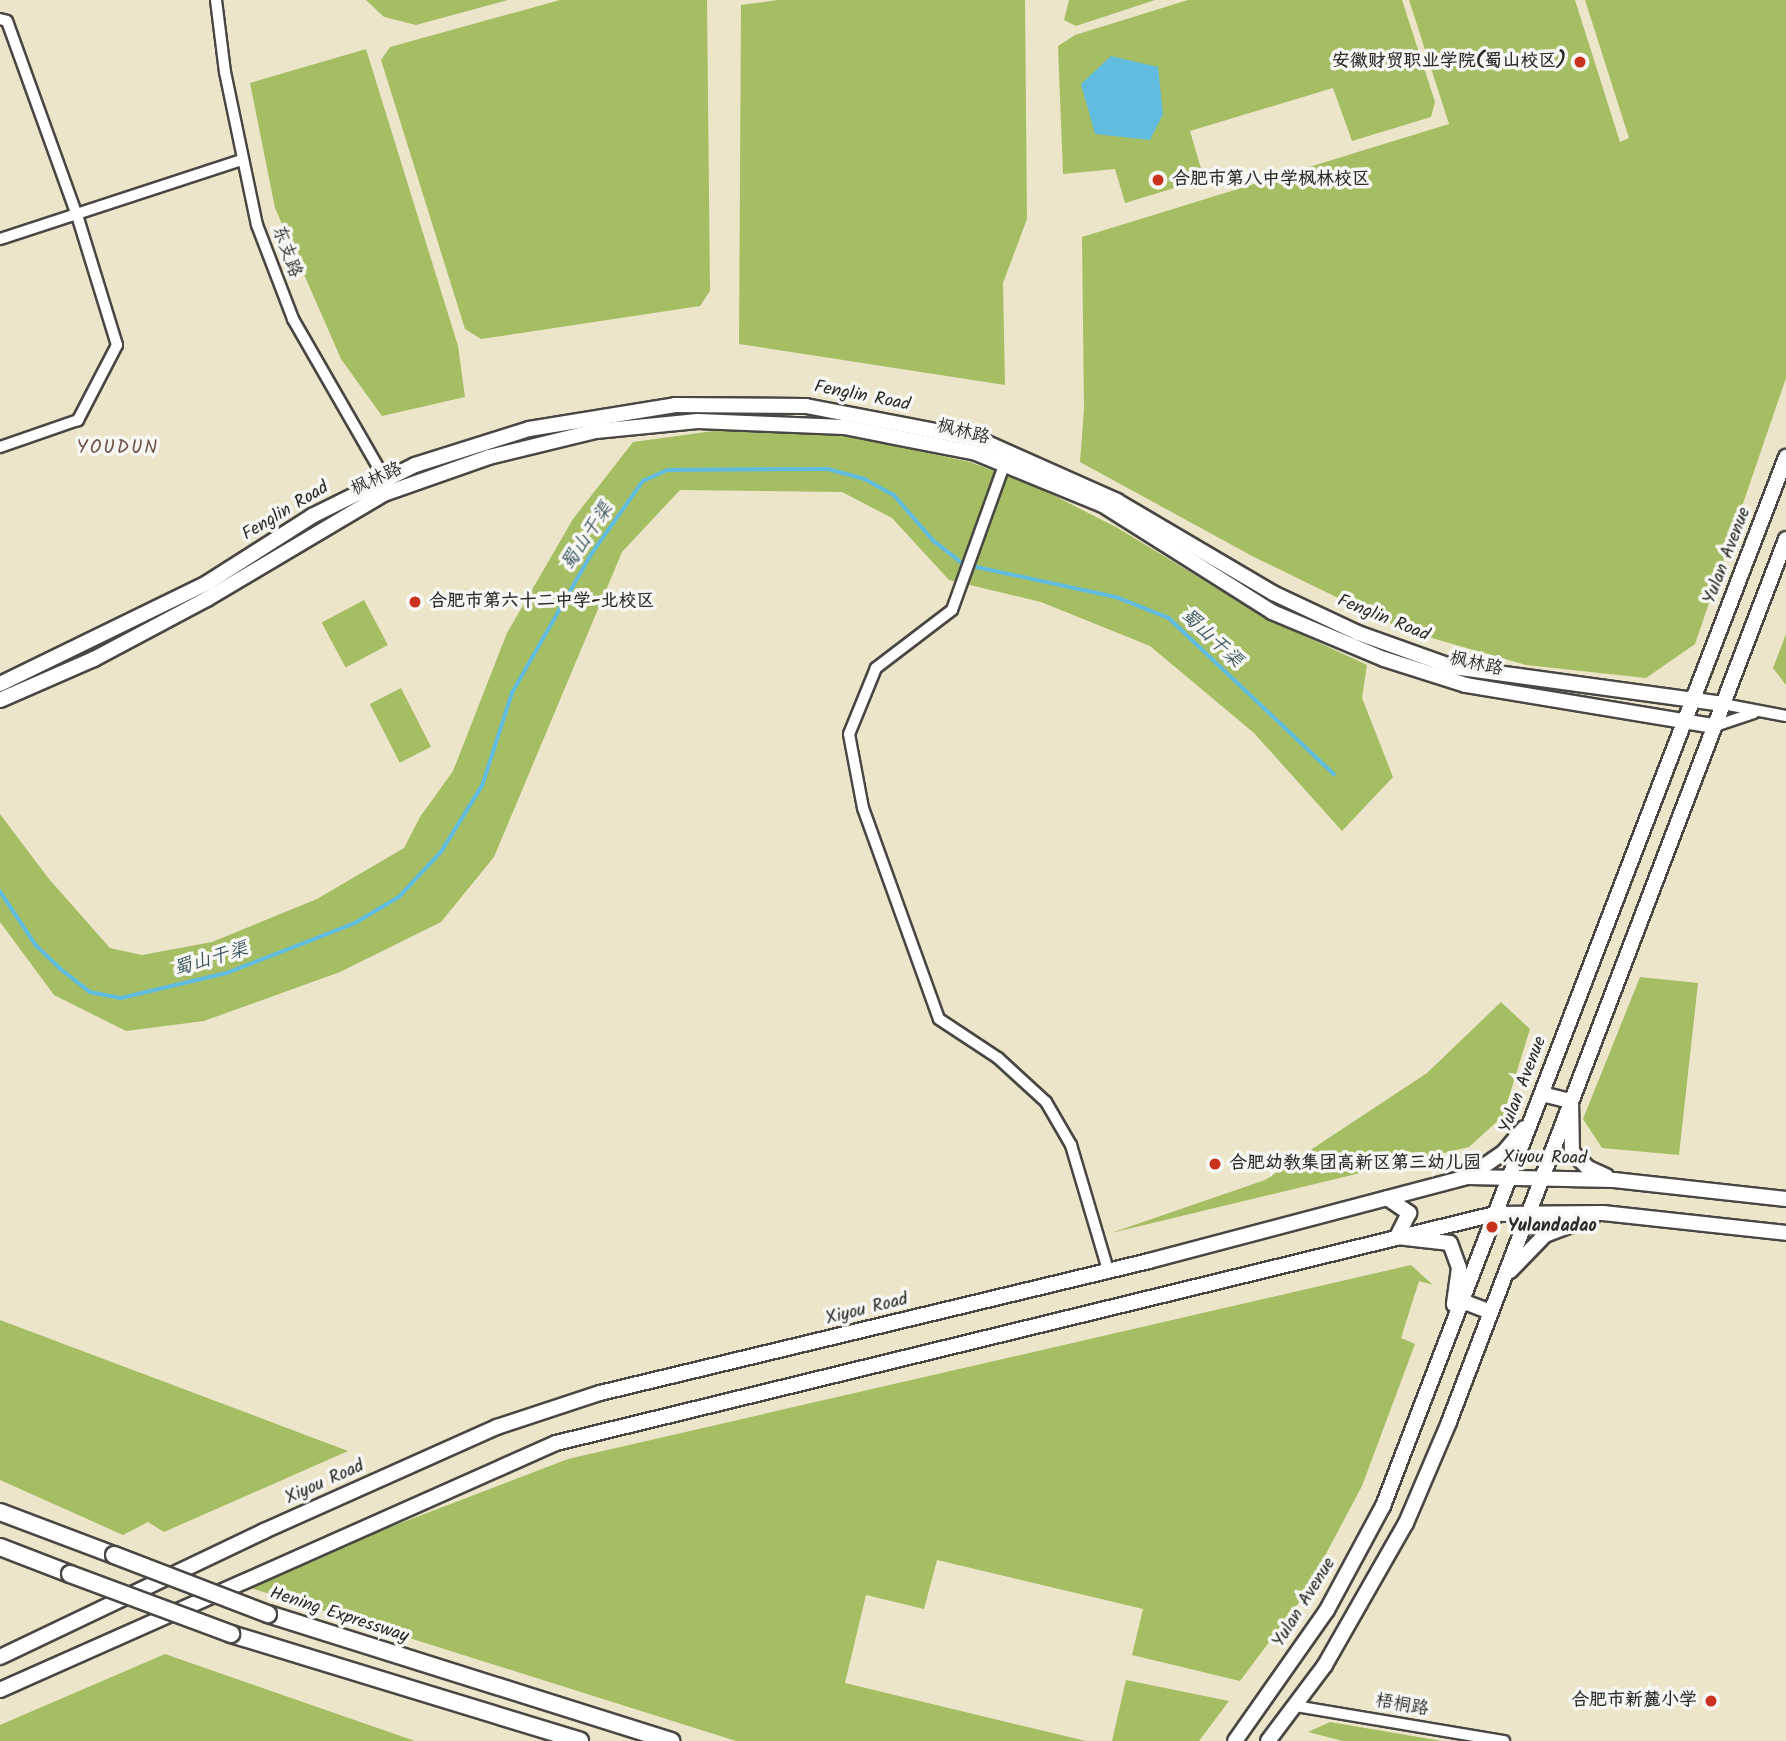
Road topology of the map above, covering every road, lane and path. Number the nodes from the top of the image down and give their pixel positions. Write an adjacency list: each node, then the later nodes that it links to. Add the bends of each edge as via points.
1 (216, 0): 3 (street, 东支路)
2 (0, 19): 4 (street, via 7,22)
3 (242, 160): 4 (street); 9 (street, 东支路, via 257,225 293,319)
4 (77, 215): 5 (street); 6 (street, via 117,345 78,421)
5 (0, 239)
6 (0, 447)
7 (1786, 457): 13 (main road, Yulan Avenue)
8 (1007, 458): 9 (main road, 枫林路, via 844,426 698,421 596,431); 13 (main road, Fenglin Road, via 1117,501 1273,593 1358,633 1452,667); 17 (main road, 枫林路, via 1103,505 1272,612 1384,659 1466,685); 33 (street, via 952,610 876,668 849,734 863,808 939,1019 998,1058 1046,1102 1071,1145)
9 (388, 486): 11 (main road, Fenglin Road, via 313,516 207,583); 12 (main road, 枫林路, via 183,612 94,659)
10 (1786, 539): 14 (main road)
11 (0, 684)
12 (0, 700)
13 (1693, 700): 14 (main road, Fenglin Road); 17 (main road, Yulan Avenue)
14 (1723, 704): 15 (street); 18 (main road)
15 (1754, 713): 16 (street); 18 (street)
16 (1786, 716)
17 (1685, 721): 18 (main road, 枫林路); 19 (main road, Yulan Avenue)
18 (1715, 726): 20 (main road)
19 (1542, 1094): 20 (main road); 21 (main road, Yulan Avenue)
20 (1572, 1101): 24 (main road); 25 (main road, via 1572,1152 1588,1168)
21 (1532, 1119): 22 (main road, via 1504,1152); 23 (main road, Yulan Avenue)
22 (1468, 1177): 23 (main road, Xiyou Road); 26 (main road, Xiyou Road)
23 (1509, 1178): 24 (main road, Xiyou Road); 29 (main road, Yulan Avenue)
24 (1542, 1178): 25 (main road, Xiyou Road); 30 (main road)
25 (1614, 1180): 27 (main road, Xiyou Road)
26 (1387, 1198): 32 (main road, via 1409,1213); 33 (main road, Xiyou Road)
27 (1786, 1199)
28 (1604, 1213): 30 (main road); 31 (main road); 34 (main road, via 1545,1235)
29 (1495, 1214): 30 (main road); 32 (main road); 35 (main road, Yulan Avenue)
30 (1528, 1214): 34 (main road)
31 (1786, 1233)
32 (1397, 1237): 37 (main road, via 1450,1243 1459,1268); 41 (main road, via 556,1443)
33 (1108, 1270): 40 (main road, Xiyou Road, via 600,1393 497,1427)
34 (1504, 1277): 36 (main road)
35 (1462, 1301): 36 (main road); 37 (main road, Yulan Avenue)
36 (1491, 1312): 42 (main road, via 1394,1551 1325,1665)
37 (1451, 1328): 45 (main road, Yulan Avenue, via 1383,1507 1327,1610)
38 (0, 1512): 44 (highway, Hening Expressway, bridge, via 268,1614)
39 (0, 1547): 43 (highway, bridge, via 231,1634)
40 (0, 1657)
41 (0, 1690)
42 (1294, 1706): 46 (main road); 47 (street, 梧桐路)
43 (580, 1741)
44 (671, 1741)
45 (1235, 1741)
46 (1268, 1741)
47 (1504, 1741)

